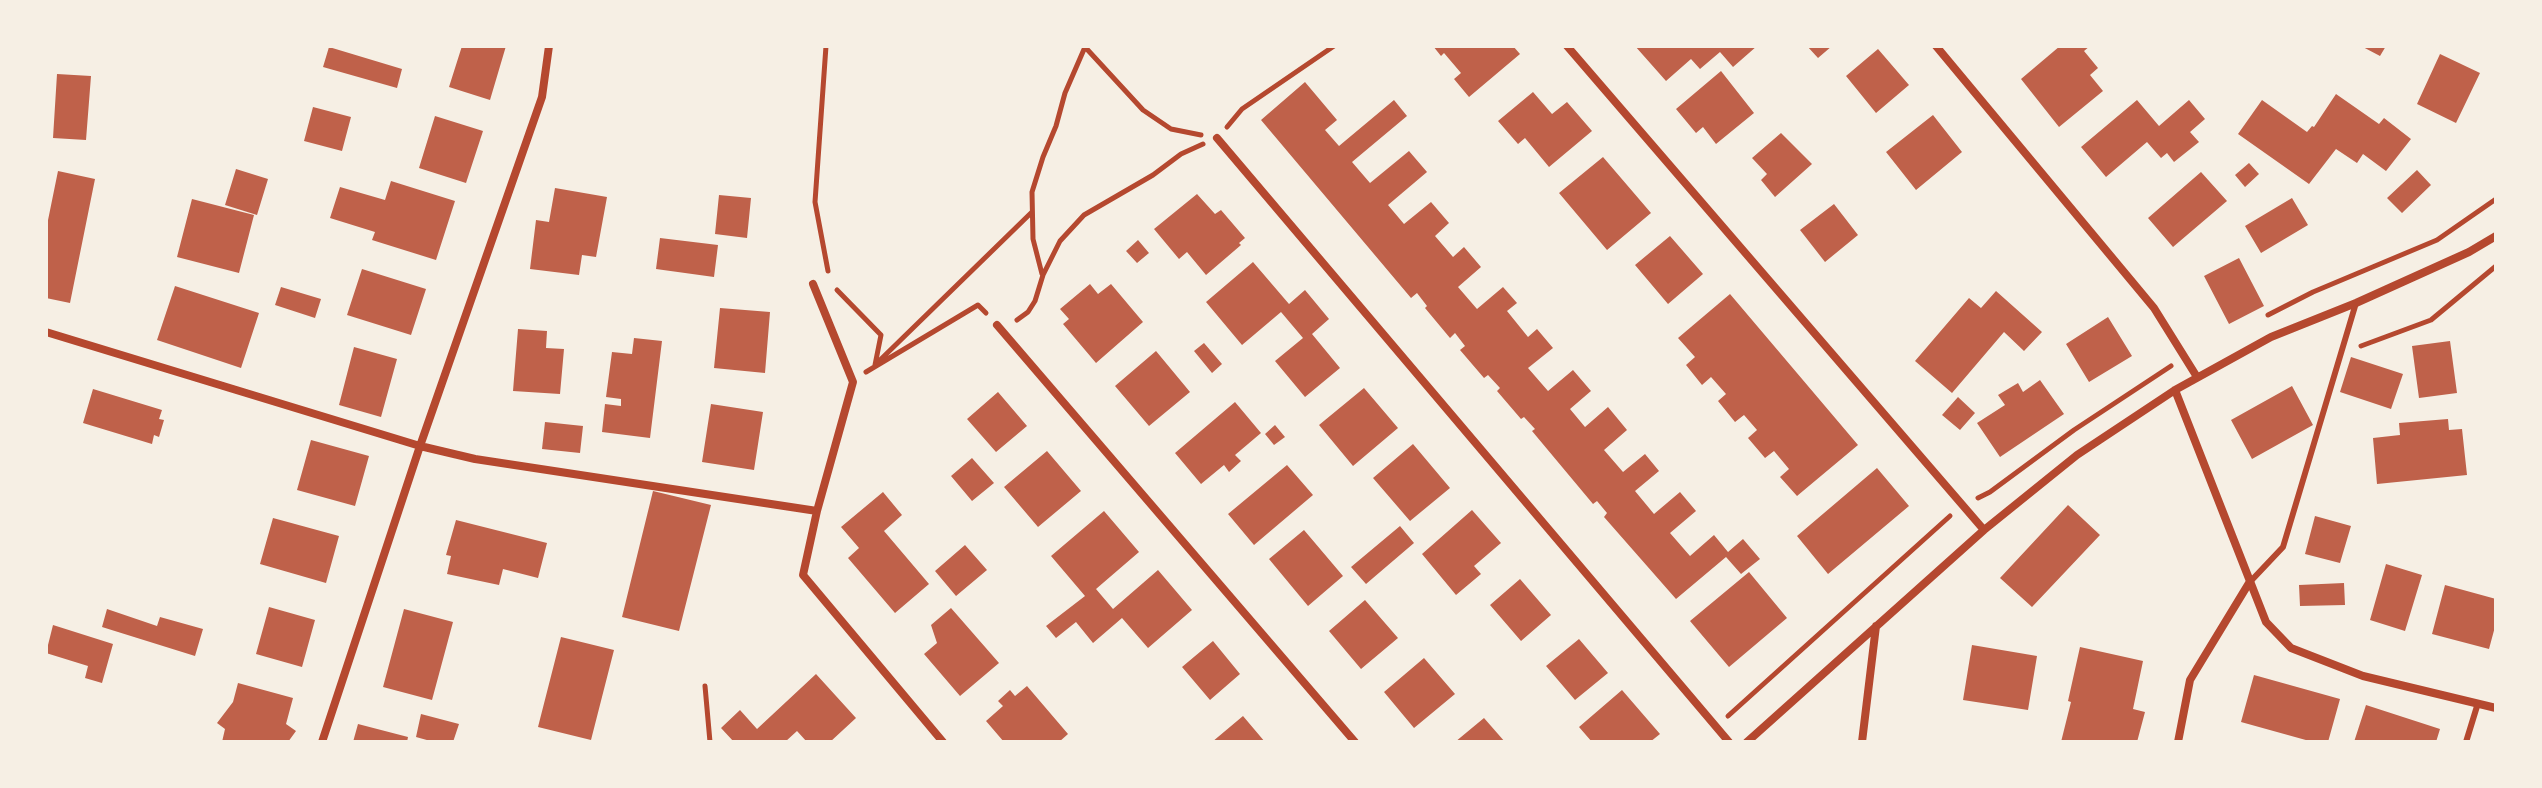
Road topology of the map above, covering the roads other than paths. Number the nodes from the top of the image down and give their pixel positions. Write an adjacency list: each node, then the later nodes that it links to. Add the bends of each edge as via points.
1 (549, 46): 12 (street, via 542,97)
2 (1567, 46): 14 (street)
3 (1936, 46): 10 (street, via 2154,308)
4 (1217, 138): 22 (street)
5 (2496, 236): 7 (street)
6 (813, 284): 13 (street, via 853,382)
7 (2356, 303): 10 (street, via 2271,337); 15 (lane, via 2283,547)
8 (1000, 328): 21 (street)
9 (46, 332): 12 (street)
10 (2197, 377): 11 (street)
11 (2175, 390): 14 (street, via 2077,455); 15 (street)
12 (420, 446): 13 (street); 19 (street)
13 (817, 511): 20 (street, via 803,575)
14 (1984, 530): 16 (street)
15 (2249, 583): 17 (street, via 2266,622 2291,648 2363,676); 25 (street, via 2190,680)
16 (1876, 625): 23 (street); 24 (street)
17 (2478, 703): 18 (street); 26 (lane)
18 (2496, 708)
19 (322, 742)
20 (943, 742)
21 (1355, 742)
22 (1729, 742)
23 (1747, 742)
24 (1862, 742)
25 (2178, 742)
26 (2466, 742)

